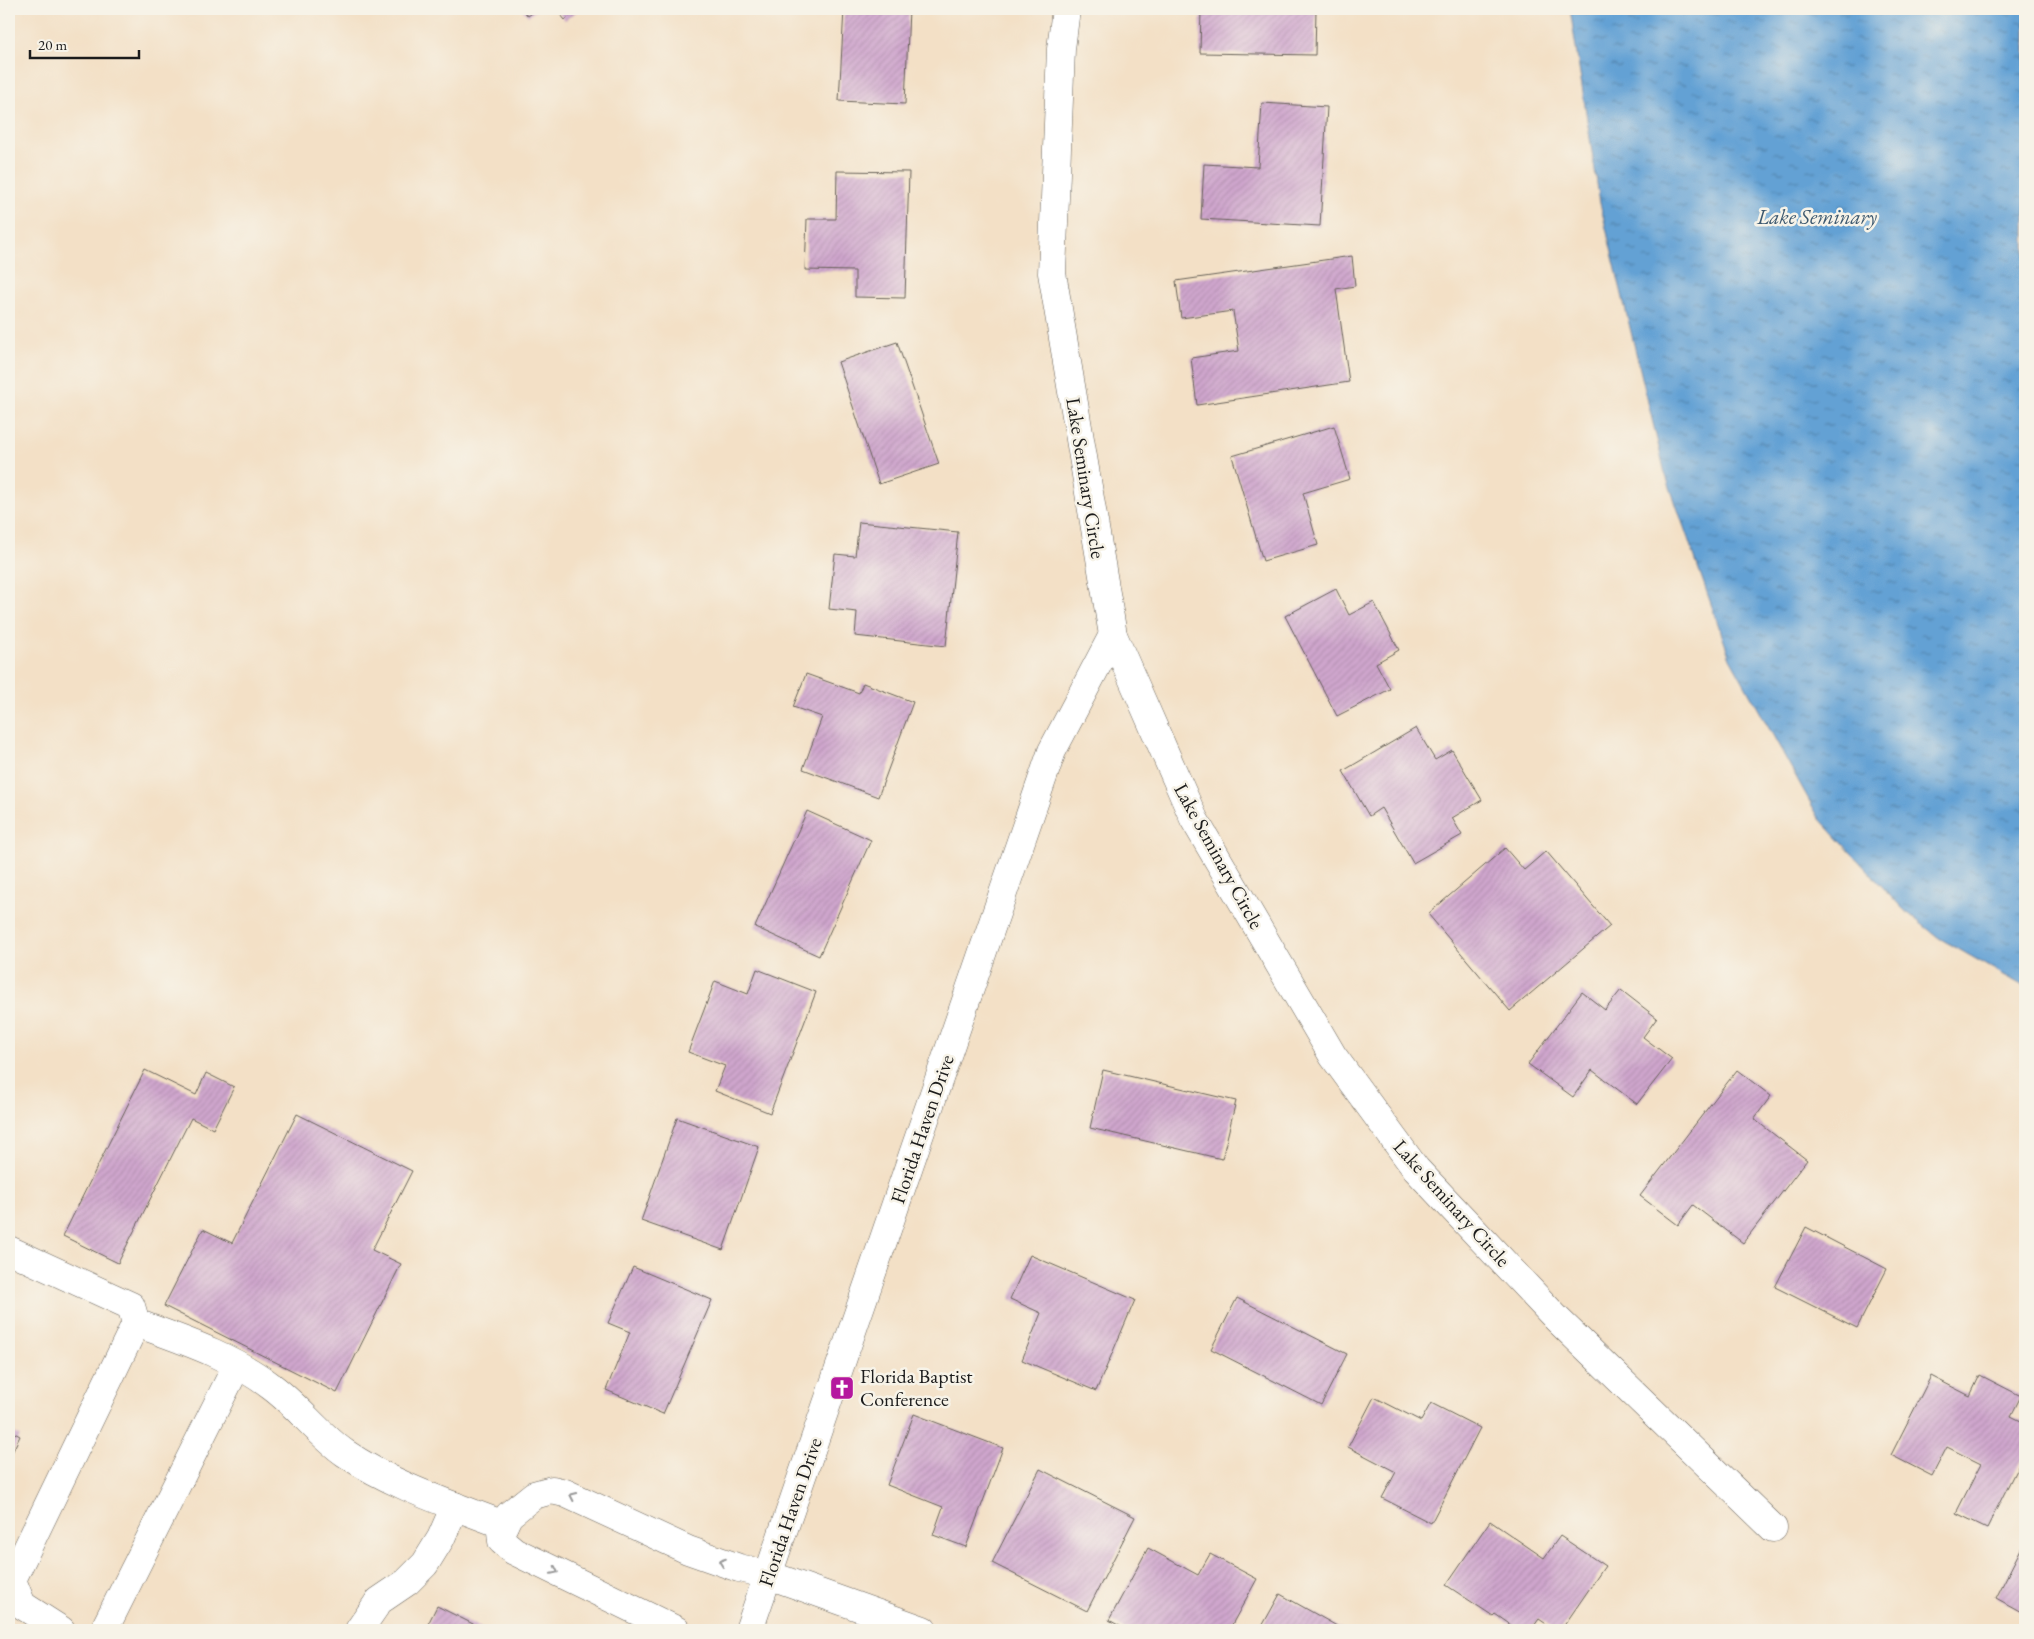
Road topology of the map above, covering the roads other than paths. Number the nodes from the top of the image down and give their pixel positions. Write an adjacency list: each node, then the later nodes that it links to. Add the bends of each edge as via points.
1 (1066, 9): 2 (street, Lake Seminary Circle, via 1052,273)
2 (1113, 635): 8 (street, Lake Seminary Circle, via 1194,818 1333,1056 1416,1169 1557,1319); 9 (street, Florida Haven Drive, via 1052,751)
3 (9, 1250): 4 (street, via 131,1306)
4 (136, 1323): 5 (street, via 196,1344); 10 (street, via 12,1580 22,1605)
5 (237, 1365): 6 (street, via 297,1407 345,1453 413,1489); 11 (street)
6 (455, 1506): 7 (street); 12 (street, via 425,1564 407,1582 379,1601)
7 (504, 1525): 9 (street, one-way to 7, via 739,1568 688,1550 565,1493 552,1490 534,1495 509,1515); 13 (street, one-way to 13, via 502,1541 514,1551)
8 (1773, 1528)
9 (769, 1574): 14 (street, Florida Haven Drive); 15 (street)
10 (61, 1630)
11 (104, 1630)
12 (359, 1630)
13 (676, 1630)
14 (749, 1630)
15 (923, 1630)

